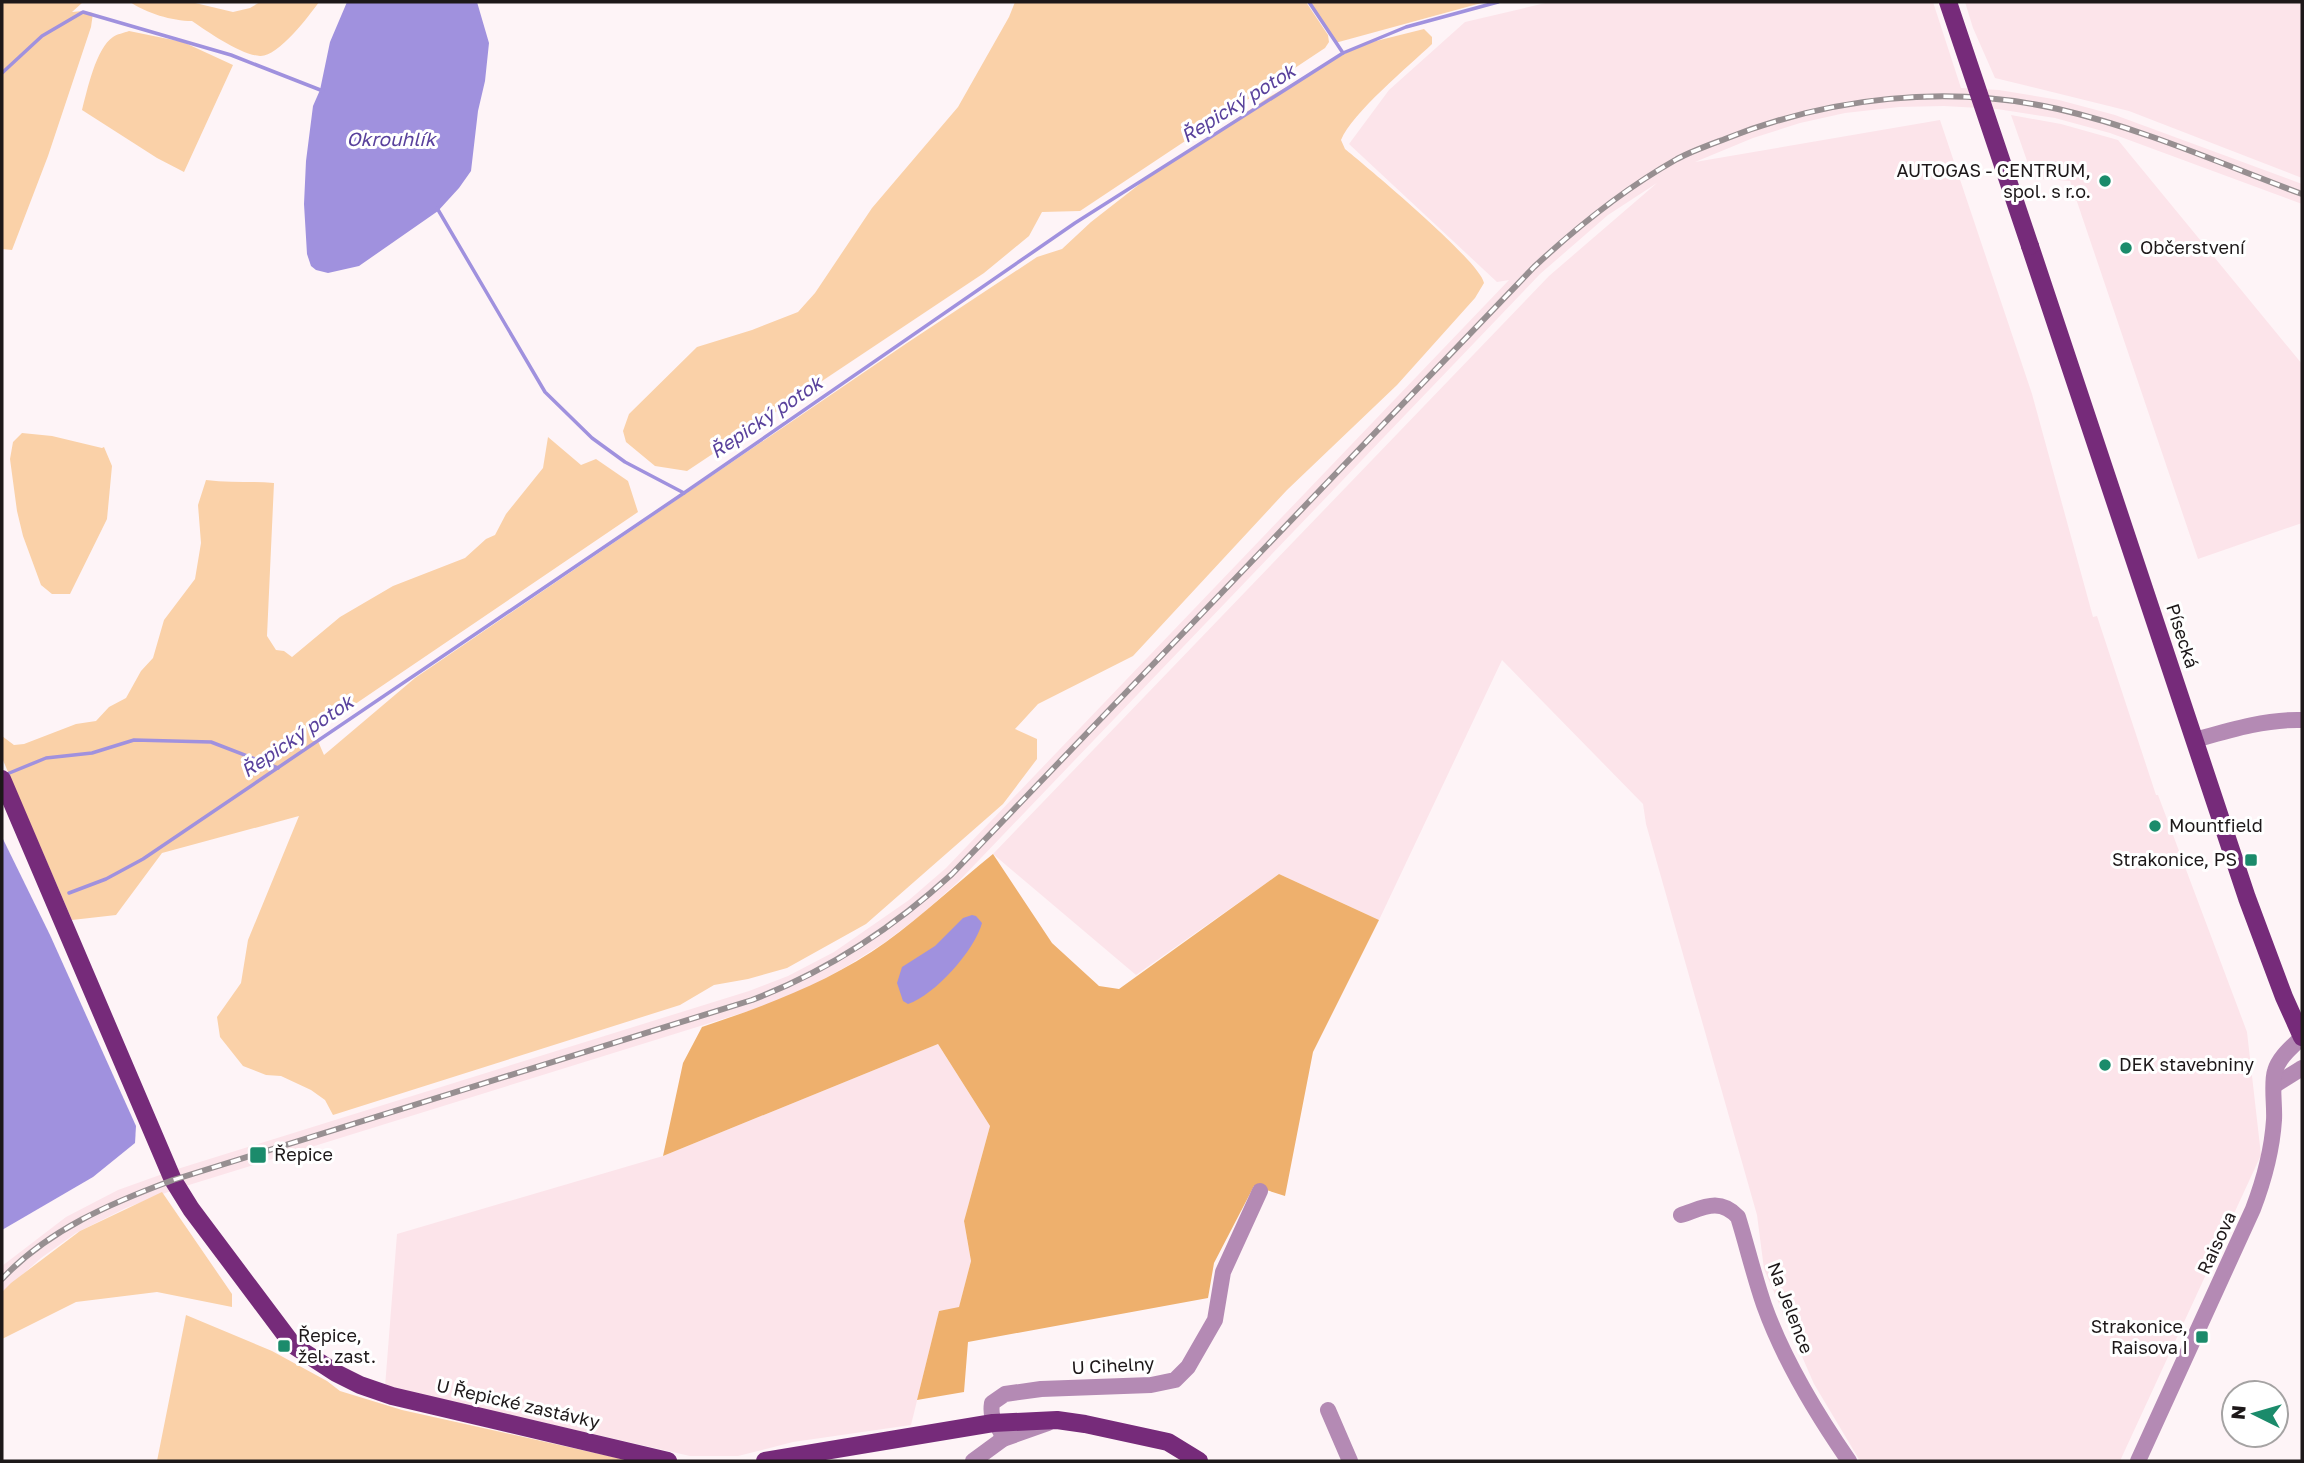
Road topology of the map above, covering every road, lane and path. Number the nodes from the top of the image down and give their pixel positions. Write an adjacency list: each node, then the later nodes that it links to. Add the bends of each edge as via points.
1 (1948, 2): 3 (main road, Písecká, bridge)
2 (2302, 720): 3 (street, via 2278,720)
3 (2203, 738): 5 (main road, Písecká, via 2262,941)
4 (2, 779): 14 (main road, U Řepické zastávky, via 180,1191 293,1345 360,1385)
5 (2302, 1037): 7 (street, Raisova, via 2279,1061)
6 (2302, 1068): 7 (street)
7 (2275, 1086): 20 (street, Raisova, via 2266,1177)
8 (1260, 1191): 12 (street, U Cihelny, via 1223,1272 1215,1320 1188,1367 1175,1380 1005,1394 992,1403)
9 (1681, 1215): 19 (street, Na Jelence, via 1716,1205 1729,1208 1738,1217 1765,1305 1787,1357 1808,1400)
10 (1328, 1410): 18 (street)
11 (1057, 1420): 12 (main road); 13 (street); 17 (main road, via 1168,1442)
12 (993, 1423): 13 (street); 15 (main road)
13 (1003, 1439): 16 (street)
14 (668, 1461)
15 (765, 1461)
16 (973, 1461)
17 (1199, 1461)
18 (1350, 1461)
19 (1849, 1461)
20 (2138, 1461)

